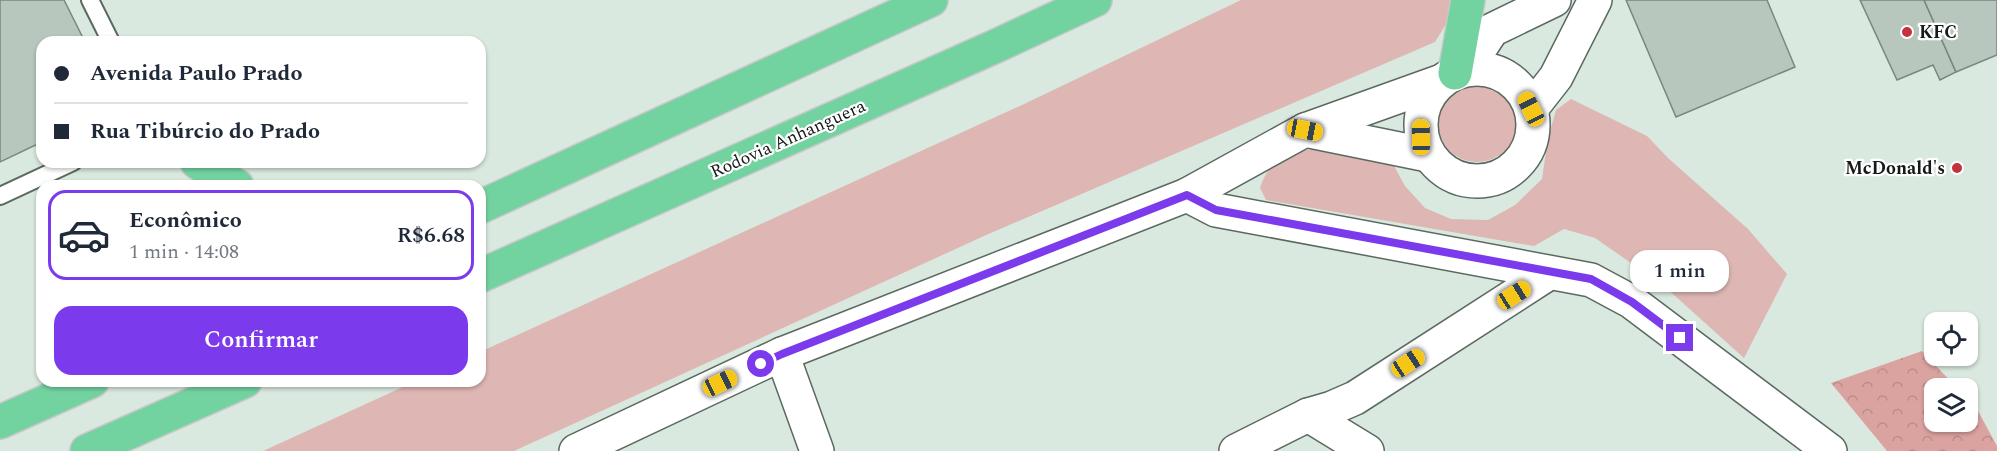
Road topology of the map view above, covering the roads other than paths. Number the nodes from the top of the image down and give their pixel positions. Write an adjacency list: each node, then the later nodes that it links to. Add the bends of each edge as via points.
1 (90, 0): 7 (lane)
2 (931, 0): 17 (highway)
3 (1095, 0): 18 (highway, Rodovia Anhanguera)
4 (1468, 0): 8 (highway)
5 (1554, 0): 8 (street, via 1492,30)
6 (1594, 0): 9 (street, via 1556,77)
7 (108, 36)
8 (1453, 74): 9 (street, via 1487,69 1507,76 1522,90); 10 (street); 11 (street, via 1427,98 1421,117 1421,137)
9 (1531, 109): 11 (street, via 1532,141 1525,156 1500,177 1484,182 1452,177)
10 (1305, 130): 11 (street); 15 (street)
11 (1428, 155)
12 (60, 168): 16 (lane)
13 (207, 168): 14 (highway)
14 (227, 180)
15 (1187, 195): 19 (street, via 1216,210); 20 (street)
16 (0, 196)
17 (486, 204)
18 (486, 273)
19 (1549, 273): 23 (street, via 1355,398); 25 (street, via 1591,279 1632,302)
20 (782, 354): 27 (street); 28 (street)
21 (79, 387): 24 (highway)
22 (231, 387): 26 (highway)
23 (1308, 415): 29 (street); 30 (street)
24 (0, 422)
25 (1825, 450)
26 (87, 451)
27 (576, 451)
28 (818, 451)
29 (1236, 451)
30 (1367, 451)

